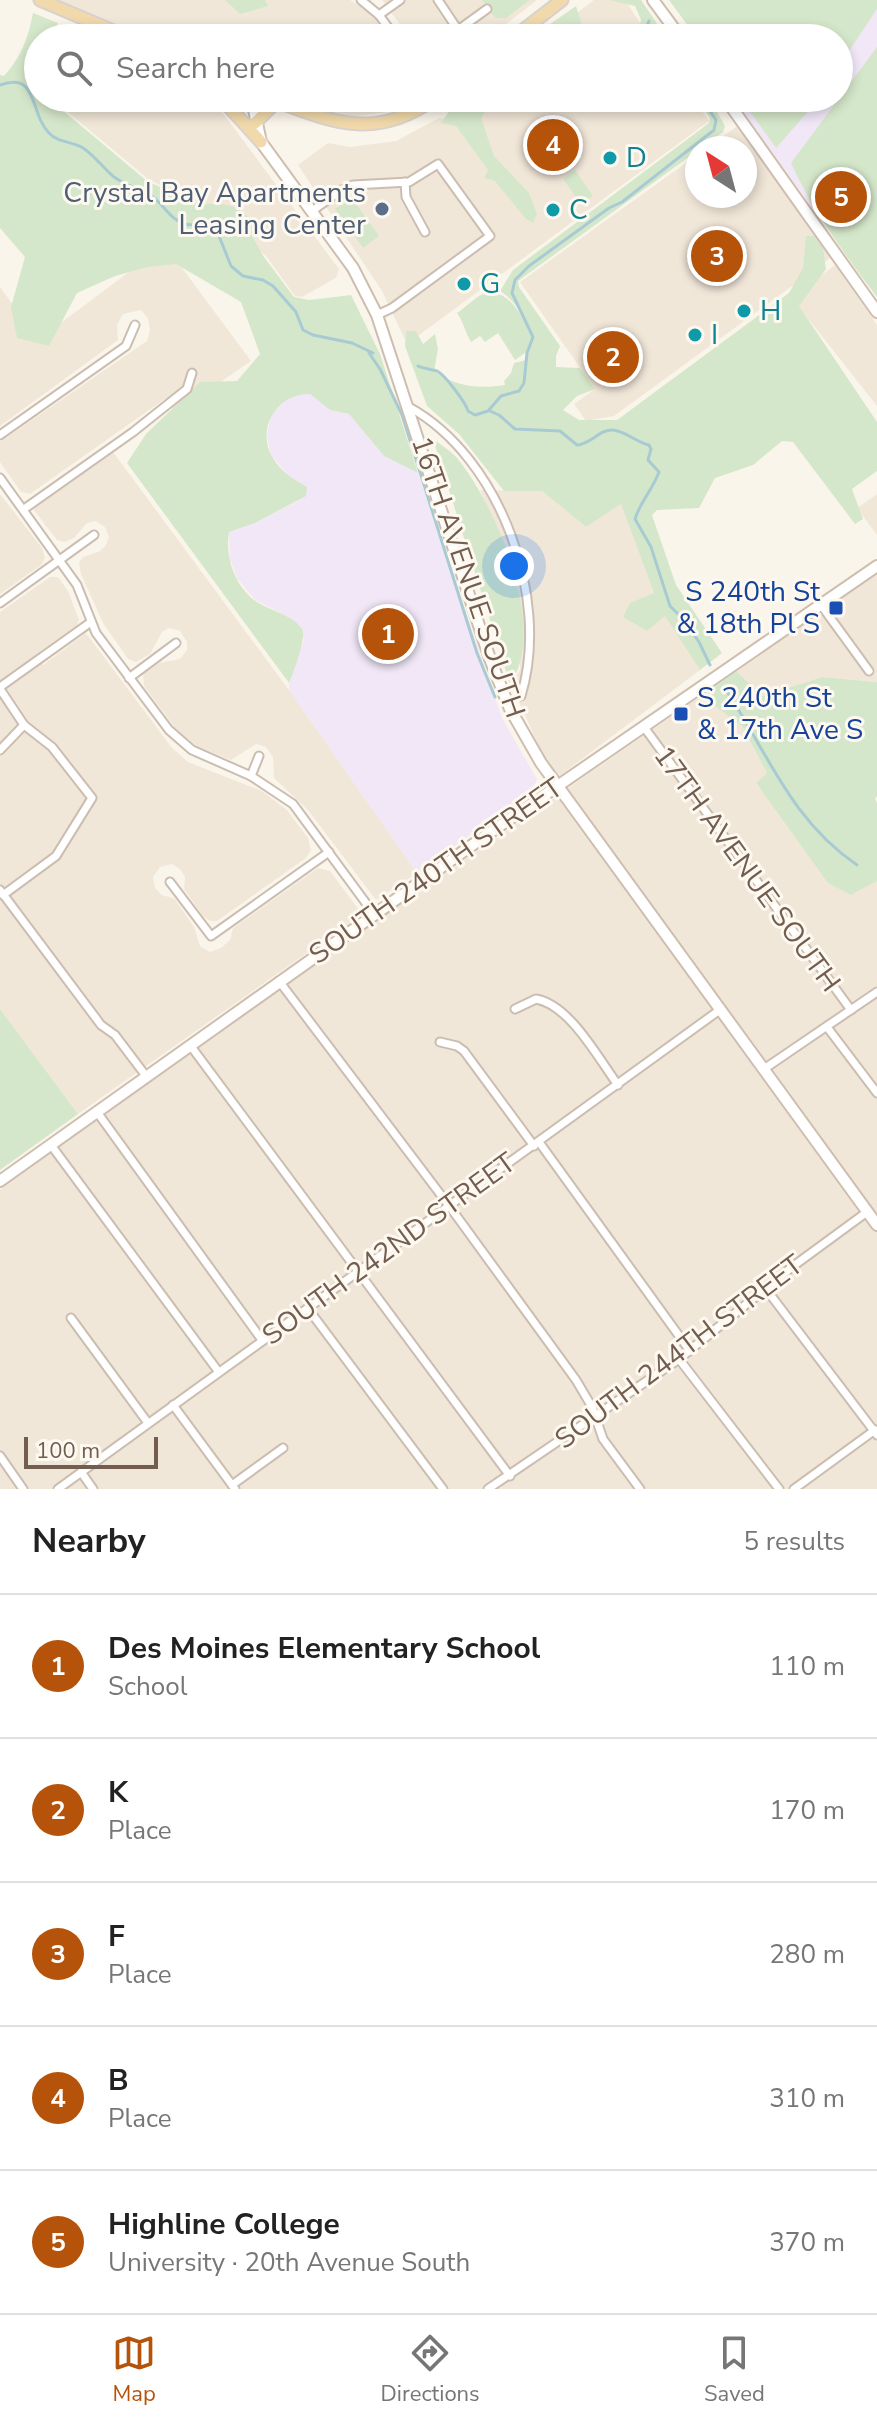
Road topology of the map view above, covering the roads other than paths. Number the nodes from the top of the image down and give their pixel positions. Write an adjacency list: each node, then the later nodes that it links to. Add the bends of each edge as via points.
1 (40, 0): 9 (main road)
2 (361, 0): 8 (street)
3 (400, 0): 8 (street)
4 (438, 0): 11 (street)
5 (562, 0): 13 (main road)
6 (653, 0): 14 (main road)
7 (487, 9): 12 (street)
8 (379, 15): 10 (street)
9 (97, 24)
10 (386, 24)
11 (454, 24)
12 (466, 24)
13 (531, 24)
14 (671, 24)
15 (234, 112): 22 (main road)
16 (254, 112): 21 (main road, 16TH AVENUE SOUTH)
17 (263, 112): 21 (main road)
18 (305, 112): 19 (main road, via 359,125 396,120)
19 (411, 112)
20 (735, 112): 26 (main road)
21 (255, 123): 22 (main road, 16TH AVENUE SOUTH)
22 (261, 142): 24 (main road, 16TH AVENUE SOUTH)
23 (405, 182): 24 (street, via 353,185); 25 (street, via 406,197); 27 (street, via 438,164 490,236)
24 (312, 211): 27 (main road, 16TH AVENUE SOUTH, via 353,268)
25 (425, 232)
26 (877, 312)
27 (377, 315): 30 (main road, 16TH AVENUE SOUTH)
28 (135, 325): 31 (street, via 126,346)
29 (192, 373): 33 (street, via 187,389)
30 (409, 407): 44 (street, via 433,423 467,459 505,521 529,614 530,657); 50 (main road, 16TH AVENUE SOUTH, via 499,682 531,747)
31 (0, 435)
32 (0, 478): 33 (street)
33 (24, 509): 35 (street)
34 (94, 535): 35 (street)
35 (59, 561): 37 (street); 39 (street, via 83,597)
36 (877, 566): 38 (main road, SOUTH 240TH STREET)
37 (0, 603)
38 (821, 605): 41 (street); 46 (main road, SOUTH 240TH STREET)
39 (91, 622): 42 (street); 43 (street)
40 (176, 643): 42 (street)
41 (869, 671)
42 (129, 678): 49 (street, via 184,745)
43 (0, 688): 45 (street)
44 (521, 696)
45 (24, 725): 47 (street); 53 (street, via 52,747 92,798 56,856)
46 (644, 727): 50 (main road, SOUTH 240TH STREET); 59 (street, 17TH AVENUE SOUTH)
47 (0, 750)
48 (259, 756): 49 (street)
49 (251, 776): 51 (street, via 293,804)
50 (558, 785): 54 (main road, SOUTH 240TH STREET); 58 (main road, 16TH AVENUE SOUTH)
51 (329, 852): 52 (street, via 211,936); 54 (street)
52 (170, 882)
53 (2, 893): 64 (street)
54 (374, 914): 55 (main road, SOUTH 240TH STREET)
55 (279, 981): 62 (main road, SOUTH 240TH STREET); 71 (street)
56 (877, 992): 59 (street)
57 (515, 1009): 65 (street, via 536,999 557,1008)
58 (721, 1009): 63 (main road, 16TH AVENUE SOUTH); 65 (street, SOUTH 242ND STREET)
59 (851, 1010): 60 (street)
60 (827, 1027): 63 (street); 66 (street, 17TH AVENUE SOUTH)
61 (440, 1042): 68 (street, via 464,1051)
62 (190, 1045): 64 (main road, SOUTH 240TH STREET); 74 (street)
63 (764, 1069): 72 (main road, 16TH AVENUE SOUTH)
64 (146, 1076): 67 (main road, SOUTH 240TH STREET)
65 (618, 1085): 68 (street, SOUTH 242ND STREET)
66 (877, 1093)
67 (97, 1112): 69 (main road, SOUTH 240TH STREET); 78 (street)
68 (536, 1144): 71 (street, SOUTH 242ND STREET); 79 (street)
69 (51, 1145): 70 (main road, SOUTH 240TH STREET); 81 (street)
70 (0, 1181)
71 (450, 1207): 74 (street, SOUTH 242ND STREET); 83 (street, via 584,1392)
72 (867, 1212): 73 (main road, 16TH AVENUE SOUTH); 75 (street, SOUTH 244TH STREET)
73 (877, 1225)
74 (359, 1273): 76 (street, SOUTH 242ND STREET); 89 (street)
75 (766, 1289): 79 (street, SOUTH 244TH STREET); 85 (street)
76 (309, 1310): 78 (street, SOUTH 242ND STREET); 94 (street)
77 (71, 1318): 84 (street)
78 (262, 1340): 81 (street, SOUTH 242ND STREET)
79 (690, 1351): 80 (street, SOUTH 244TH STREET)
80 (679, 1359): 83 (street, SOUTH 244TH STREET); 97 (street)
81 (218, 1371): 82 (street, SOUTH 242ND STREET)
82 (173, 1405): 84 (street, SOUTH 242ND STREET); 90 (street)
83 (596, 1418): 89 (street, SOUTH 244TH STREET); 96 (street, via 603,1439)
84 (148, 1423): 88 (street, SOUTH 242ND STREET)
85 (876, 1432): 98 (street)
86 (283, 1448): 90 (street)
87 (0, 1456): 91 (street)
88 (81, 1472): 92 (street, SOUTH 242ND STREET); 93 (street)
89 (510, 1476): 95 (street, SOUTH 244TH STREET)
90 (233, 1487)
91 (23, 1489)
92 (58, 1489)
93 (93, 1489)
94 (443, 1489)
95 (488, 1489)
96 (640, 1489)
97 (779, 1489)
98 (794, 1489)

